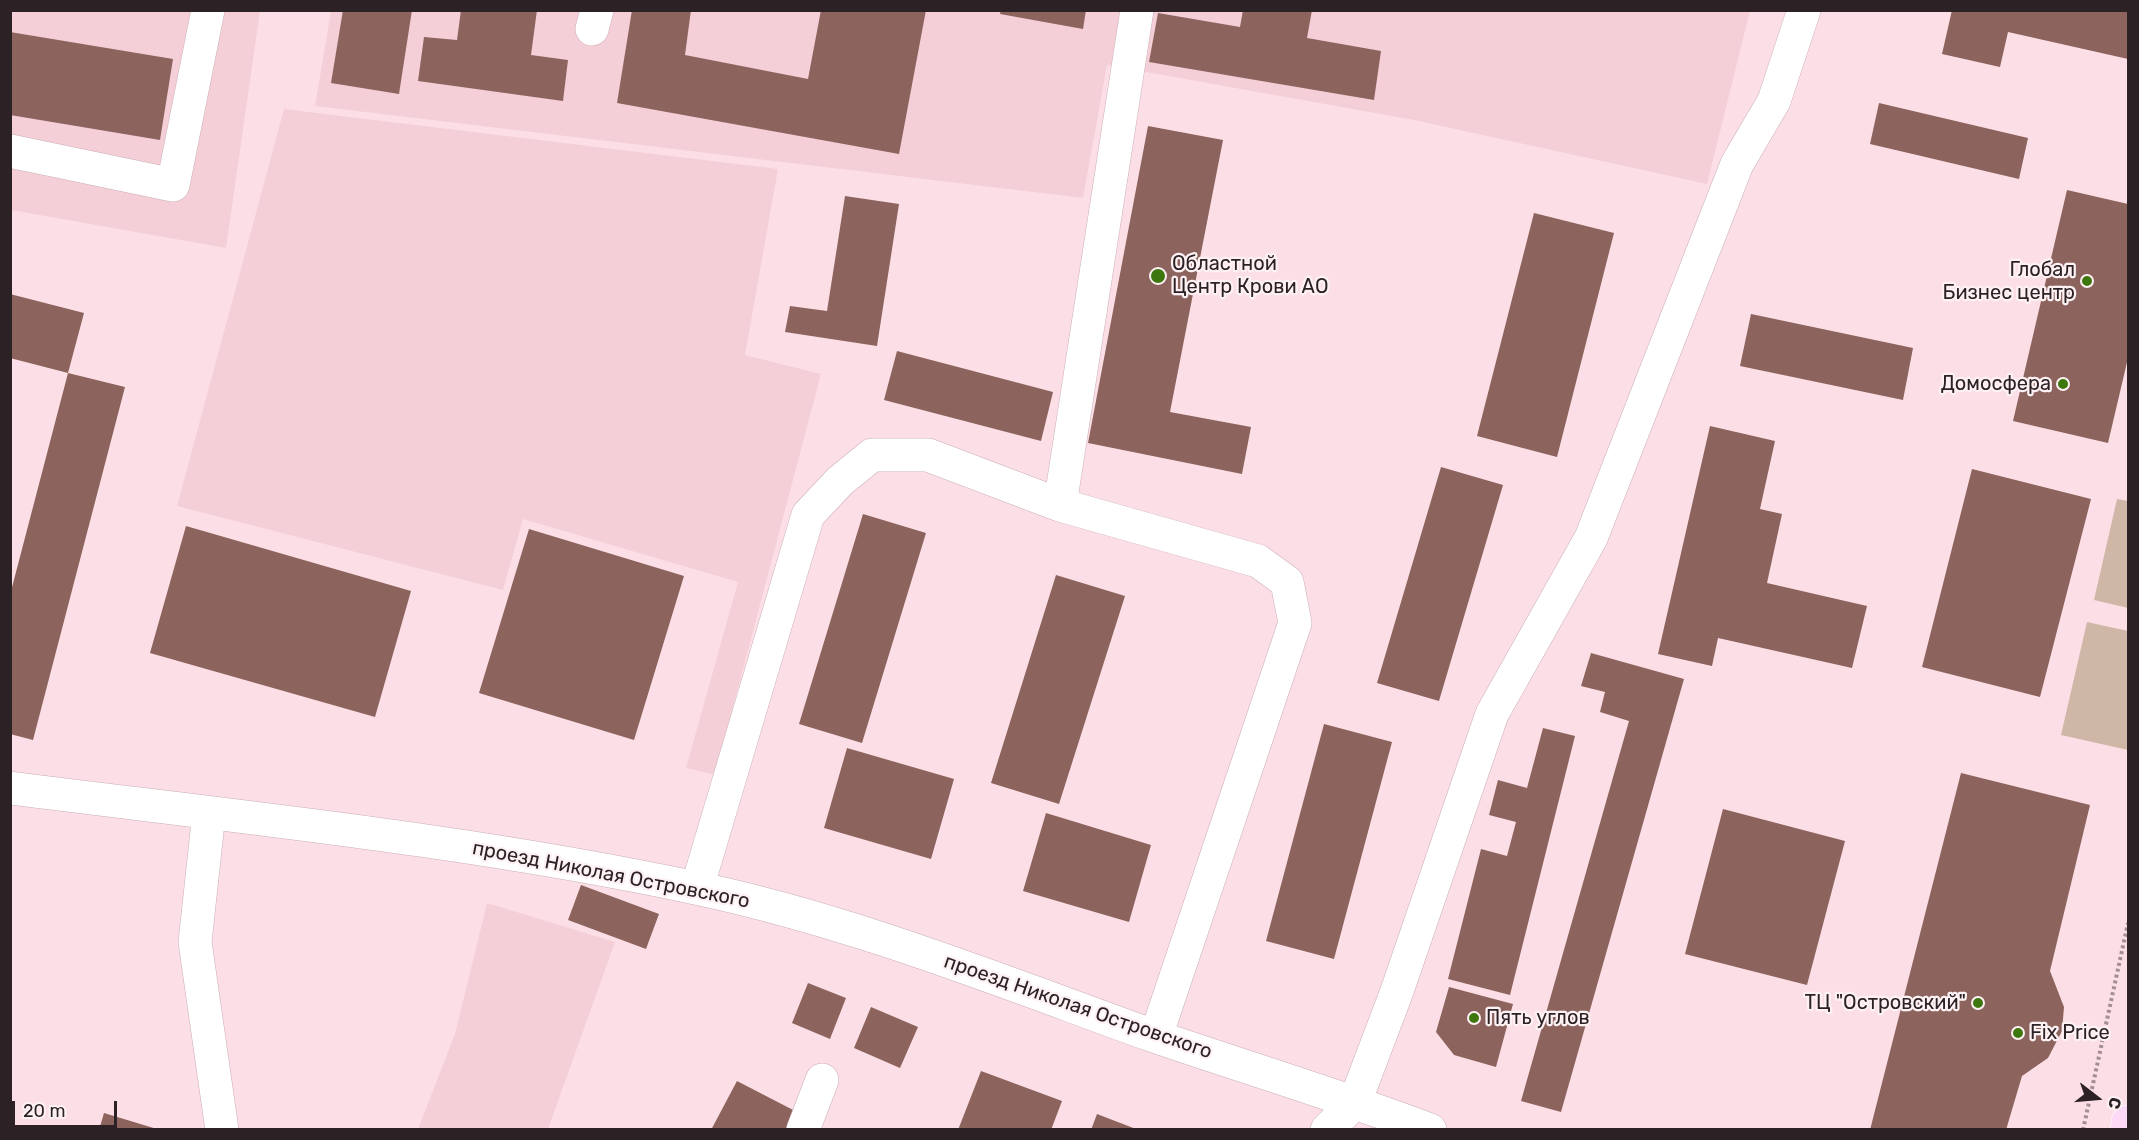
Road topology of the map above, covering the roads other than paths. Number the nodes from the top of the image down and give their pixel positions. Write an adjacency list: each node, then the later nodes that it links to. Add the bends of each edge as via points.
1 (208, 10): 4 (street, via 173,185)
2 (1137, 10): 5 (street)
3 (1804, 10): 11 (street, via 1774,101 1737,164 1591,538 1492,714)
4 (10, 151)
5 (1060, 505): 8 (street, via 928,455 872,455 808,515); 9 (street, via 1258,561 1287,582 1295,623)
6 (10, 788): 7 (street, проезд Николая Островского)
7 (209, 813): 8 (street, проезд Николая Островского, via 520,854); 13 (street, via 195,942)
8 (697, 888): 9 (street, проезд Николая Островского, via 879,936)
9 (1156, 1036): 11 (street, проезд Николая Островского)
10 (822, 1080): 14 (street)
11 (1355, 1102): 15 (street); 16 (street, проезд Николая Островского)
12 (2128, 1122): 17 (main road)
13 (222, 1130)
14 (803, 1130)
15 (1327, 1130)
16 (1430, 1130)
17 (2127, 1130)

